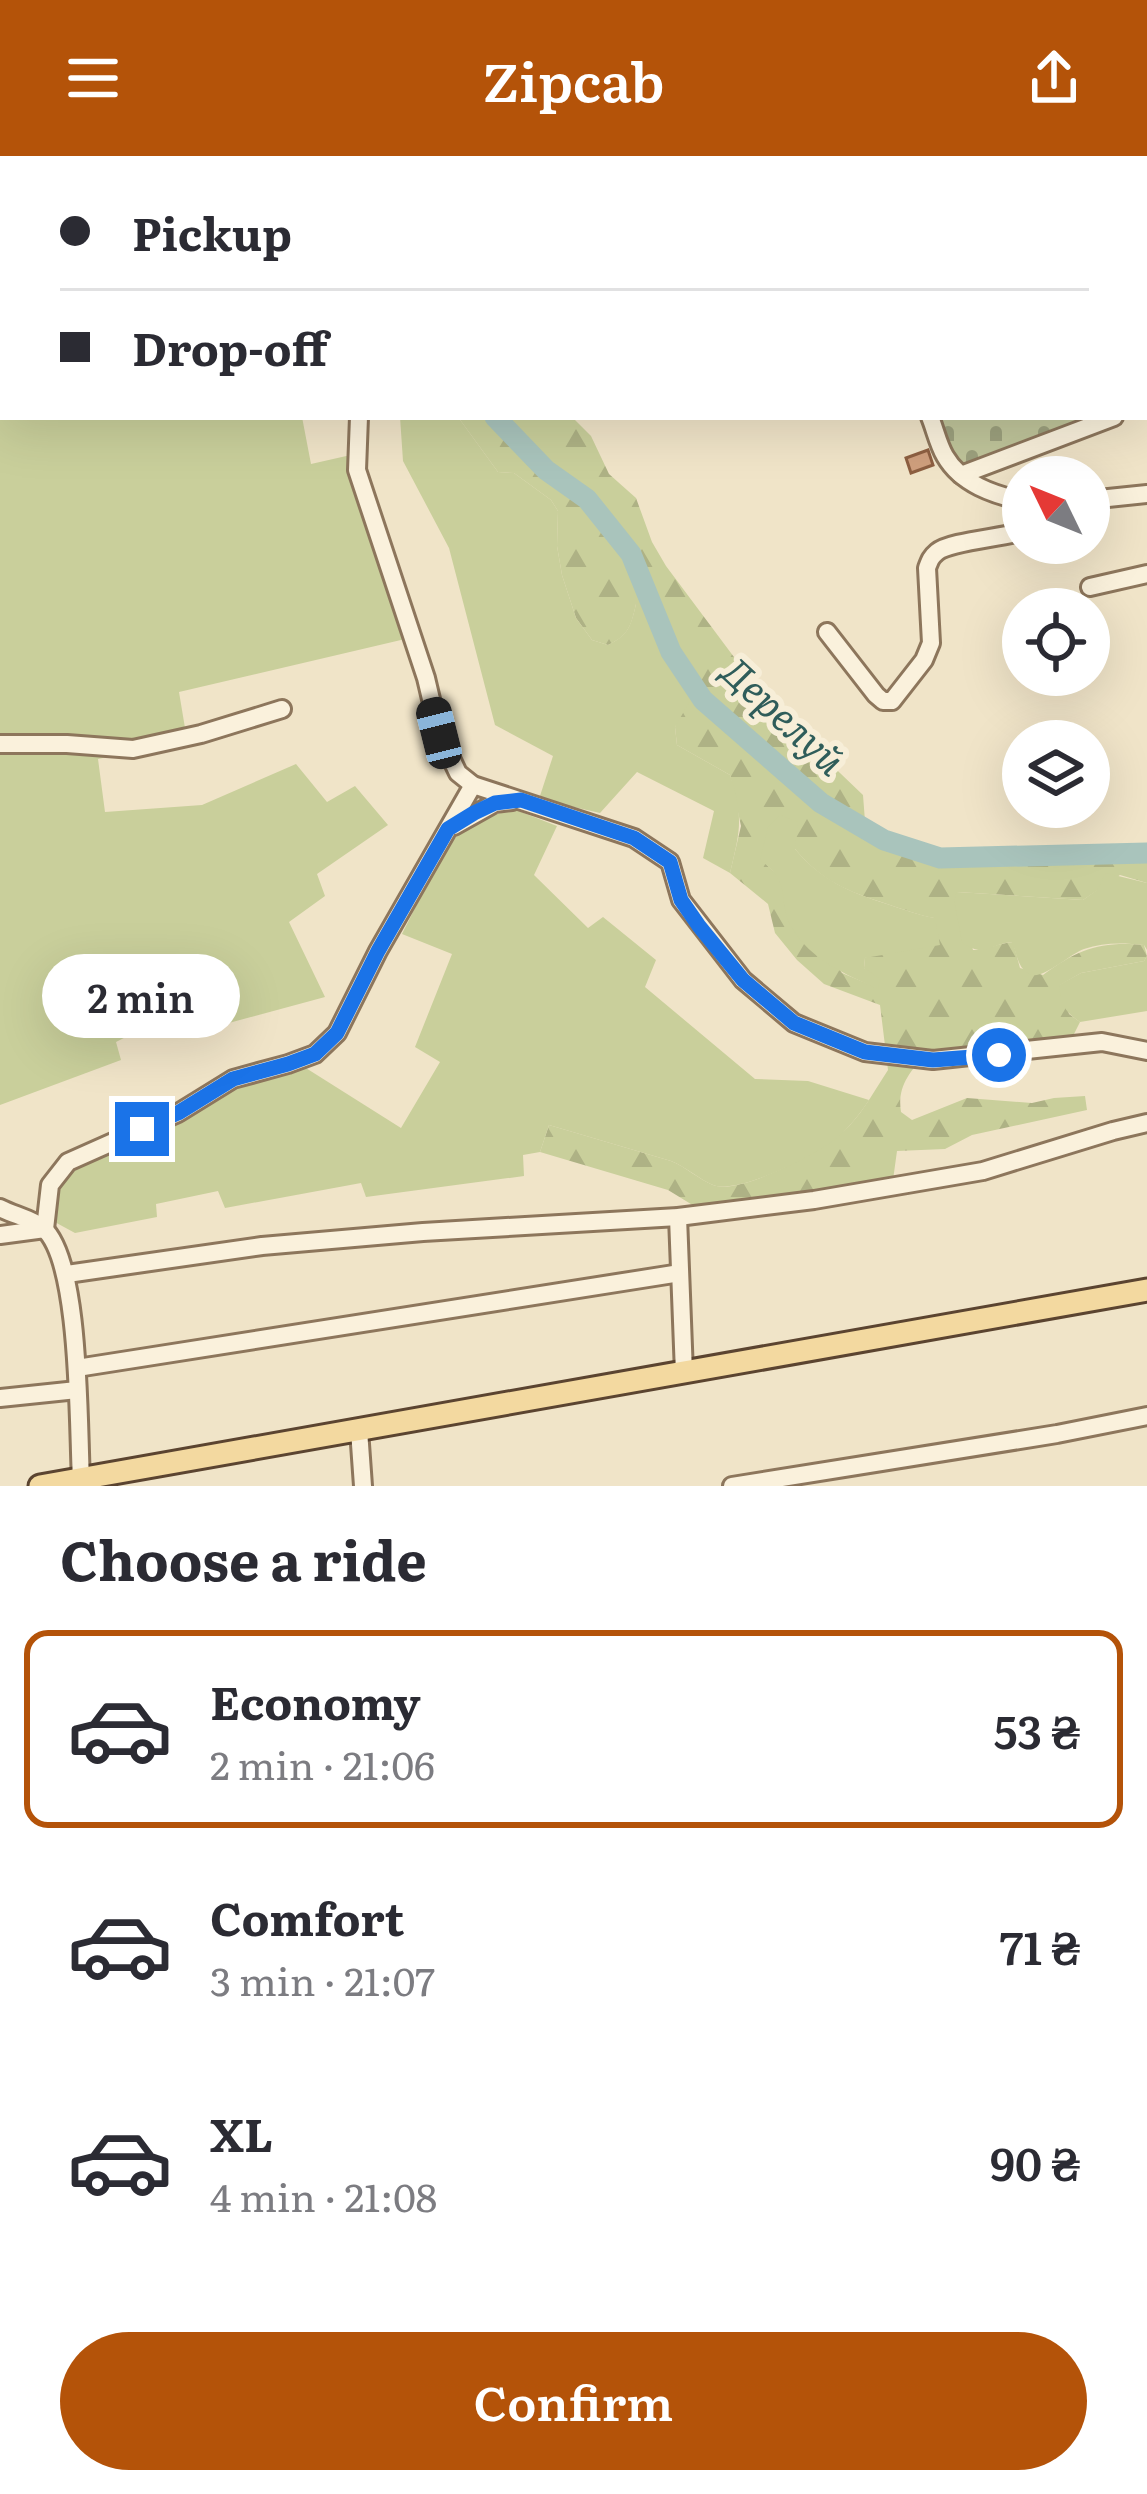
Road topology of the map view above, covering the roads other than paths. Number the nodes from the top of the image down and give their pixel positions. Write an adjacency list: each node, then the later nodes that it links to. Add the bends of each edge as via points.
1 (358, 420): 14 (street, via 357,470 439,733)
2 (931, 420): 4 (street)
3 (1106, 420): 4 (street)
4 (961, 475): 6 (street)
5 (1147, 494): 7 (street)
6 (1002, 497)
7 (1110, 499)
8 (1002, 537): 11 (street, via 951,544 932,557 932,643 892,701 875,695)
9 (1147, 574): 10 (street)
10 (1090, 586)
11 (827, 632)
12 (283, 709): 13 (street, via 134,749)
13 (0, 744)
14 (473, 785): 15 (street); 16 (street)
15 (521, 800): 16 (street, via 495,803); 17 (street, via 634,838 670,862 681,900 743,980 794,1023 847,1045 933,1060 1102,1042)
16 (448, 829): 21 (street, via 337,1033 315,1054 233,1079 68,1162 50,1185)
17 (1147, 1051)
18 (1147, 1124): 20 (street, via 983,1172)
19 (0, 1208): 21 (street)
20 (678, 1216): 23 (street); 24 (street, via 262,1246)
21 (45, 1229): 22 (street); 24 (street)
22 (0, 1235)
23 (680, 1273): 26 (street); 27 (street)
24 (68, 1274): 26 (street)
25 (1147, 1290): 27 (main road)
26 (77, 1368): 28 (street)
27 (684, 1373): 31 (main road)
28 (77, 1390): 29 (street); 32 (street)
29 (0, 1398)
30 (1147, 1416): 35 (street)
31 (359, 1430): 32 (main road); 34 (street)
32 (81, 1479): 33 (main road)
33 (40, 1486)
34 (363, 1486)
35 (732, 1486)

